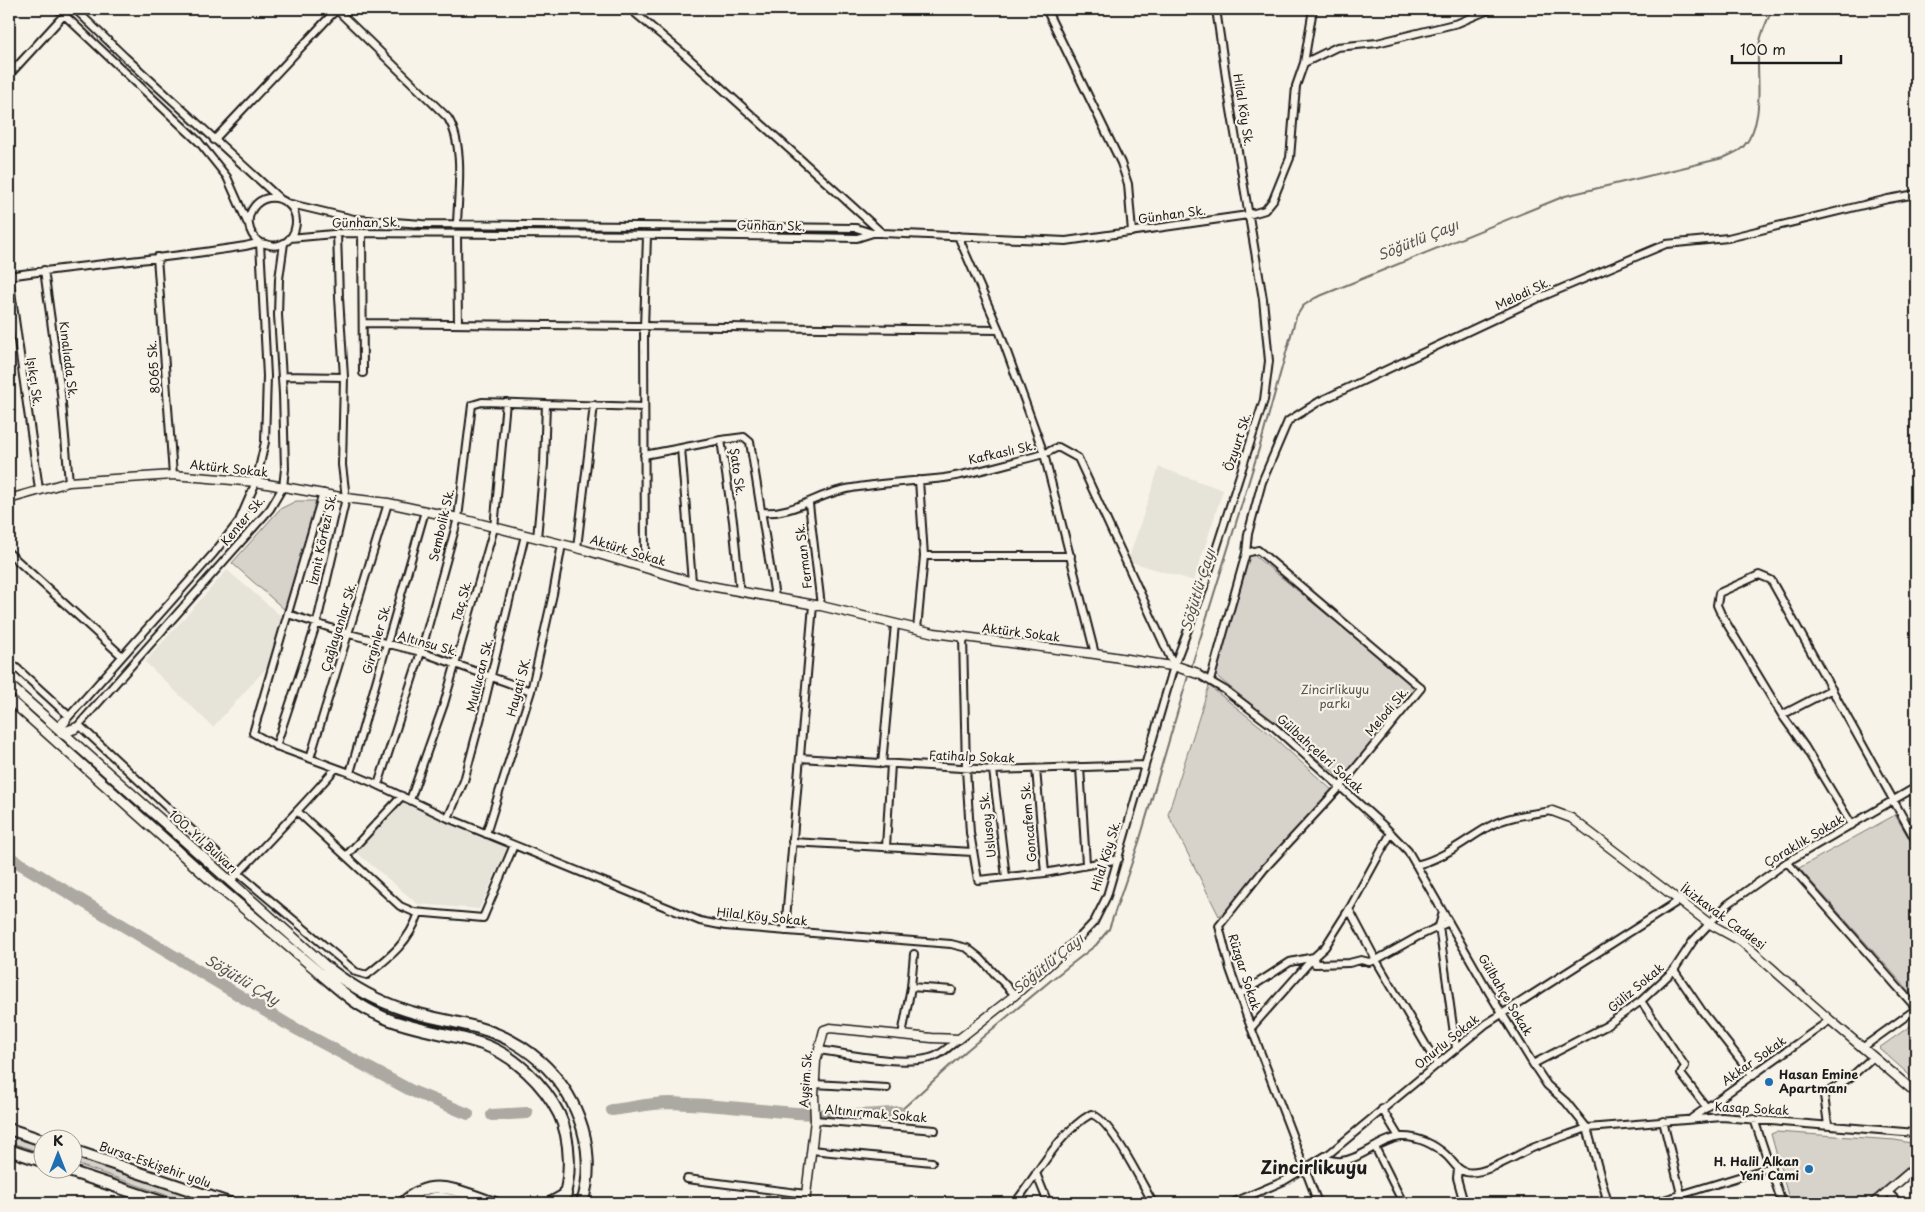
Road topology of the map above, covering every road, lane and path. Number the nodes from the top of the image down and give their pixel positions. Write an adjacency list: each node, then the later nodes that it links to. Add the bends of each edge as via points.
1 (58, 9): 9 (street)
2 (75, 9): 12 (street)
3 (336, 9): 12 (street); 18 (street, via 452,124 458,154)
4 (630, 9): 23 (street)
5 (1046, 9): 19 (street, via 1121,163 1128,184)
6 (1216, 9): 16 (street, Hilal Köy Sk.)
7 (1314, 9): 10 (street)
8 (1491, 9): 10 (street, via 1458,23 1377,43 1337,47)
9 (64, 15): 11 (street); 17 (street, via 199,142 226,177)
10 (1304, 63): 16 (street, via 1296,86 1290,158 1273,200 1265,210)
11 (9, 75)
12 (214, 140): 14 (street)
13 (1916, 194): 68 (street, Melodi Sk., via 1728,238 1666,244 1539,298 1320,401 1288,421 1262,482)
14 (280, 199): 15 (street); 17 (street, via 257,203)
15 (287, 203): 18 (street, via 354,219); 27 (street, via 292,208 296,223)
16 (1248, 216): 19 (street, Günhan Sk.); 88 (street, Özyurt Sk., via 1263,299 1269,361 1264,400)
17 (248, 224): 28 (street)
18 (457, 224): 22 (street, via 856,228)
19 (1132, 232): 26 (street, Günhan Sk., via 1066,241)
20 (337, 233): 21 (street, Günhan Sk.); 27 (street, Günhan Sk.); 39 (street, İzmit Körfezi Sk.)
21 (362, 233): 24 (street, Günhan Sk.); 33 (street)
22 (873, 233): 23 (street, Günhan Sk.); 25 (street, Günhan Sk., via 857,238)
23 (882, 233): 26 (street, Günhan Sk.)
24 (457, 234): 25 (street, Günhan Sk.); 34 (street)
25 (647, 236): 35 (street)
26 (958, 236): 36 (street)
27 (290, 238): 29 (street)
28 (260, 243): 29 (street, via 268,246); 30 (street); 51 (street, Kenter Sk., via 267,376 265,442)
29 (284, 243): 38 (street, Kenter Sk., via 278,315)
30 (157, 257): 31 (street); 48 (street, 8065 Sk.)
31 (44, 270): 32 (street); 50 (street, Kınalıada Sk.)
32 (9, 277): 53 (street, Işıkçı Sk.)
33 (363, 324): 34 (street); 37 (street)
34 (458, 324): 35 (street)
35 (644, 328): 36 (street); 43 (street)
36 (998, 330): 46 (street)
37 (363, 373)
38 (282, 376): 39 (street); 52 (street, Kenter Sk.)
39 (344, 378): 55 (street, İzmit Körfezi Sk., via 342,465)
40 (506, 402): 41 (street, Sembolik Sk.); 61 (street, Sembolik Sk., via 472,405); 62 (street, Taç Sk.)
41 (546, 404): 42 (street, Sembolik Sk.); 64 (street)
42 (594, 405): 43 (street, Sembolik Sk.); 66 (street)
43 (644, 407): 47 (street)
44 (721, 440): 45 (street, Şato Sk.); 60 (street, via 744,437 750,442); 73 (street, Şato Sk.)
45 (681, 448): 47 (street, Şato Sk.); 72 (street)
46 (1044, 454): 49 (street, Kafkaslı Sk., via 946,477); 70 (street); 88 (street, Kafkaslı Sk., via 1058,447 1078,458)
47 (644, 455): 71 (street)
48 (173, 475): 50 (street, Aktürk Sokak); 51 (street, Aktürk Sokak)
49 (918, 480): 58 (street, Kafkaslı Sk., via 844,490 827,494); 69 (street)
50 (69, 482): 53 (street, Aktürk Sokak)
51 (256, 482): 52 (street, Aktürk Sokak); 85 (street, Kenter Sk., via 238,521 214,553)
52 (283, 487): 54 (street, Aktürk Sokak); 98 (street, Kenter Sk., via 270,509)
53 (39, 489): 56 (street, Aktürk Sokak)
54 (323, 493): 55 (street, Aktürk Sokak); 76 (street)
55 (346, 498): 57 (street, Aktürk Sokak); 77 (street, İzmit Körfezi Sk.)
56 (9, 499)
57 (388, 503): 59 (street, Aktürk Sokak); 80 (street, Çağlayanlar Sk.)
58 (809, 504): 60 (street, Kafkaslı Sk.); 75 (street, Ferman Sk.)
59 (426, 511): 61 (street, Aktürk Sokak); 82 (street, Girginler Sk.)
60 (762, 512): 74 (street)
61 (458, 518): 62 (street, Aktürk Sokak); 83 (street, Sembolik Sk.)
62 (494, 528): 63 (street, Aktürk Sokak); 87 (street, Taç Sk.)
63 (525, 535): 64 (street, Aktürk Sokak); 90 (street, Mutlucan Sk.)
64 (537, 538): 65 (street, Aktürk Sokak)
65 (562, 544): 66 (street, Aktürk Sokak); 94 (street, Hayati SK.)
66 (577, 548): 71 (street, Aktürk Sokak)
67 (9, 553): 85 (street)
68 (1246, 553): 91 (street, Melodi Sk.); 114 (street, Melodi Sk., via 1258,550 1264,553 1422,688)
69 (924, 556): 70 (street); 79 (street)
70 (1071, 556): 84 (street)
71 (645, 568): 72 (street, Aktürk Sokak)
72 (692, 582): 73 (street, Aktürk Sokak)
73 (740, 592): 74 (street, Aktürk Sokak)
74 (775, 597): 75 (street, Aktürk Sokak)
75 (817, 605): 78 (street, Aktürk Sokak); 103 (street, Ferman Sk.)
76 (288, 614): 77 (street, Altınsu Sk.); 101 (street, via 253,733)
77 (317, 622): 80 (street, Altınsu Sk.); 101 (street, İzmit Körfezi Sk.)
78 (895, 624): 79 (street, Aktürk Sokak); 104 (street)
79 (917, 629): 81 (street, Aktürk Sokak)
80 (349, 634): 82 (street, Altınsu Sk.); 102 (street, Çağlayanlar Sk.)
81 (963, 637): 84 (street, Aktürk Sokak); 109 (street)
82 (386, 644): 83 (street, Altınsu Sk.); 112 (street, Girginler Sk.)
83 (421, 652): 87 (street, Altınsu Sk.); 113 (street, Sembolik Sk.)
84 (1096, 654): 88 (street, Aktürk Sokak)
85 (122, 656): 97 (street, Kenter Sk.)
86 (9, 661): 97 (street)
87 (456, 663): 90 (street, Altınsu Sk.); 117 (street, Taç Sk.)
88 (1176, 667): 89 (main road); 106 (street, Hilal Köy Sk.)
89 (1196, 673): 91 (street, Gülbahçeleri Sokak)
90 (491, 676): 94 (street, Altınsu Sk.); 121 (street, Mutlucan Sk., via 464,781)
91 (1210, 681): 114 (street, Gülbahçeleri Sokak, via 1274,727)
92 (9, 685): 99 (main road, 100. Yıl Bulvarı)
93 (1832, 689): 96 (street); 96 (street, via 1771,580 1759,575 1719,593 1716,605 1720,614); 118 (street)
94 (531, 691): 124 (street, Hayati SK.)
95 (9, 699): 100 (main road, 100. Yıl Bulvarı)
96 (1782, 715): 122 (street, via 1805,746)
97 (67, 718): 99 (main road, via 62,724)
98 (77, 726): 99 (main road); 136 (street)
99 (62, 732): 100 (main road); 138 (main road, 100. Yıl Bulvarı)
100 (55, 740): 152 (main road, 100. Yıl Bulvarı, via 215,884)
101 (276, 746): 102 (street)
102 (310, 758): 108 (street)
103 (800, 758): 104 (street, Fatihalp Sokak); 126 (street, Ferman Sk.)
104 (882, 764): 105 (street, Fatihalp Sokak)
105 (891, 764): 109 (street, Fatihalp Sokak); 128 (street)
106 (1144, 765): 107 (street, Fatihalp Sokak); 131 (street, Hilal Köy Sk.)
107 (1080, 767): 110 (street, Fatihalp Sokak); 133 (street)
108 (336, 768): 112 (street); 119 (street)
109 (966, 769): 111 (street, Fatihalp Sokak); 129 (street)
110 (1036, 769): 111 (street, Fatihalp Sokak); 135 (street, Goncafem Sk.)
111 (993, 770): 137 (street, Uslusoy Sk.)
112 (350, 773): 113 (street)
113 (378, 785): 116 (street)
114 (1340, 786): 123 (street, Gülbahçeleri Sokak); 156 (street, Rüzgar Sokak, via 1219,926)
115 (1916, 787): 118 (street, Çoraklık Sokak)
116 (402, 796): 117 (street); 130 (street)
117 (410, 800): 121 (street, Hilal Köy Sokak)
118 (1893, 802): 122 (street, Çoraklık Sokak); 125 (street)
119 (297, 811): 130 (street); 136 (street)
120 (1552, 811): 134 (street, via 1520,815 1490,826 1431,862); 139 (street, İkizkavak Caddesi, via 1572,818)
121 (448, 818): 124 (street, Hilal Köy Sokak)
122 (1852, 825): 132 (street, Çoraklık Sokak)
123 (1391, 833): 134 (street, Gülbahçeleri Sokak); 140 (street)
124 (486, 834): 127 (street, Hilal Köy Sokak)
125 (1916, 841)
126 (792, 842): 128 (street); 146 (street, Ferman Sk.)
127 (514, 845): 141 (street, via 483,918); 146 (street, Hilal Köy Sokak, via 700,921)
128 (886, 847): 129 (street)
129 (973, 852): 137 (street, via 978,880)
130 (346, 856): 141 (street, via 400,906)
131 (1119, 859): 133 (street); 147 (street, Hilal Köy Sk., via 1094,922)
132 (1787, 862): 144 (street, Çoraklık Sokak, via 1728,904); 158 (street)
133 (1086, 864): 135 (street)
134 (1416, 865): 142 (street, Gülbahçe Sokak)
135 (1044, 873): 137 (street)
136 (239, 874): 138 (street); 141 (street, via 356,972 367,975 395,952 413,929)
137 (1006, 877)
138 (230, 882): 152 (main road, 100. Yıl Bulvarı)
139 (1680, 900): 144 (street, İkizkavak Caddesi); 159 (street, Onurlu Sokak)
140 (1349, 908): 149 (street, via 1325,947); 150 (street)
141 (419, 912)
142 (1443, 912): 143 (street, Gülbahçe Sokak); 145 (street)
143 (1449, 922): 145 (street); 159 (street, Gülbahçe Sokak)
144 (1710, 924): 151 (street, Güliz Sokak); 160 (street, İkizkavak Caddesi, via 1741,941)
145 (1439, 926): 150 (street); 164 (street)
146 (785, 931): 155 (street, Hilal Köy Sokak, via 967,948)
147 (1078, 939): 155 (street, Hilal Köy Sk.)
148 (914, 954): 153 (street)
149 (1314, 957): 150 (street, via 1314,964); 156 (street, via 1290,962); 161 (street)
150 (1376, 960): 168 (street)
151 (1674, 970): 157 (street, Güliz Sokak); 170 (street)
152 (325, 972): 204 (main road, via 360,1007 404,1025 483,1045 505,1054 526,1071 559,1114 567,1140); 205 (main road, via 406,1010 504,1036 533,1054 559,1080 582,1128 587,1158)
153 (911, 987): 154 (street); 162 (street)
154 (952, 990)
155 (1015, 995): 163 (street, Hilal Köy Sk.)
156 (1239, 995): 161 (street, Rüzgar Sokak)
157 (1641, 1001): 169 (street, Güliz Sokak, via 1606,1026); 174 (street, via 1686,1066 1681,1074)
158 (1916, 1008): 165 (street)
159 (1503, 1014): 164 (street, Onurlu Sokak); 169 (street, Gülbahçe Sokak)
160 (1830, 1020): 165 (street, İkizkavak Caddesi); 170 (street, Akkar Sokak)
161 (1251, 1028): 196 (street, Rüzgar Sokak)
162 (902, 1035): 163 (street); 166 (street, Ayşim Sk., via 830,1028 824,1030)
163 (959, 1039): 166 (street, via 932,1058 921,1060 900,1061)
164 (1456, 1048): 168 (street, Onurlu Sokak)
165 (1862, 1048): 167 (street, İkizkavak Caddesi)
166 (818, 1050): 171 (street, Ayşim Sk.)
167 (1873, 1057): 173 (street, İkizkavak Caddesi); 180 (street, via 1824,1095)
168 (1437, 1064): 175 (street, Onurlu Sokak)
169 (1533, 1064): 181 (street, Gülbahçe Sokak)
170 (1753, 1076): 174 (street, Akkar Sokak)
171 (814, 1084): 172 (street); 178 (street, Ayşim Sk.)
172 (887, 1088)
173 (1916, 1093)
174 (1707, 1108): 176 (street, Akkar Sokak)
175 (1382, 1109): 186 (street); 192 (street, Onurlu Sokak)
176 (1691, 1118): 177 (street, Kasap Sokak); 179 (street, Kasap Sokak)
177 (1754, 1119): 180 (street, Kasap Sokak); 194 (street)
178 (815, 1120): 183 (street, Altınırmak Sokak); 189 (street, Ayşim Sk.)
179 (1663, 1122): 181 (street, Kasap Sokak); 203 (street)
180 (1828, 1125): 184 (street, Kasap Sokak)
181 (1588, 1128): 197 (street, Kasap Sokak, via 1481,1170 1468,1173); 221 (street)
182 (9, 1129): 185 (main road)
183 (936, 1130)
184 (1916, 1133)
185 (32, 1137)
186 (1399, 1137): 187 (street); 197 (street, via 1430,1143)
187 (1375, 1147): 192 (street, via 1340,1161); 219 (street)
188 (9, 1150): 191 (main road)
189 (811, 1150): 193 (street); 202 (street, Ayşim Sk.)
190 (82, 1153): 207 (main road, Bursa-Eskişehir yolu)
191 (32, 1158)
192 (1322, 1158): 196 (street, Onurlu Sokak)
193 (932, 1162)
194 (1770, 1166): 203 (street); 223 (street)
195 (1916, 1167): 201 (street)
196 (1305, 1168): 217 (street, Onurlu Sokak, via 1284,1181); 218 (street, Rüzgar Sokak)
197 (1458, 1169): 220 (street, via 1456,1178)
198 (1036, 1173): 214 (street); 215 (street); 216 (street, via 1082,1119 1096,1115 1111,1130)
199 (82, 1175): 206 (main road)
200 (687, 1179): 202 (street)
201 (1888, 1192): 224 (street); 225 (street)
202 (806, 1194): 213 (street, Ayşim Sk.)
203 (1681, 1194): 222 (street)
204 (564, 1198): 212 (main road)
205 (583, 1202)
206 (165, 1203)
207 (229, 1203)
208 (403, 1203): 211 (main road, via 420,1190 435,1187)
209 (418, 1203): 210 (main road, via 444,1197)
210 (462, 1203)
211 (495, 1203)
212 (550, 1203)
213 (805, 1203)
214 (1015, 1203)
215 (1048, 1203)
216 (1153, 1203)
217 (1232, 1203)
218 (1318, 1203)
219 (1402, 1203)
220 (1464, 1203)
221 (1608, 1203)
222 (1654, 1203)
223 (1782, 1203)
224 (1874, 1203)
225 (1899, 1203)

